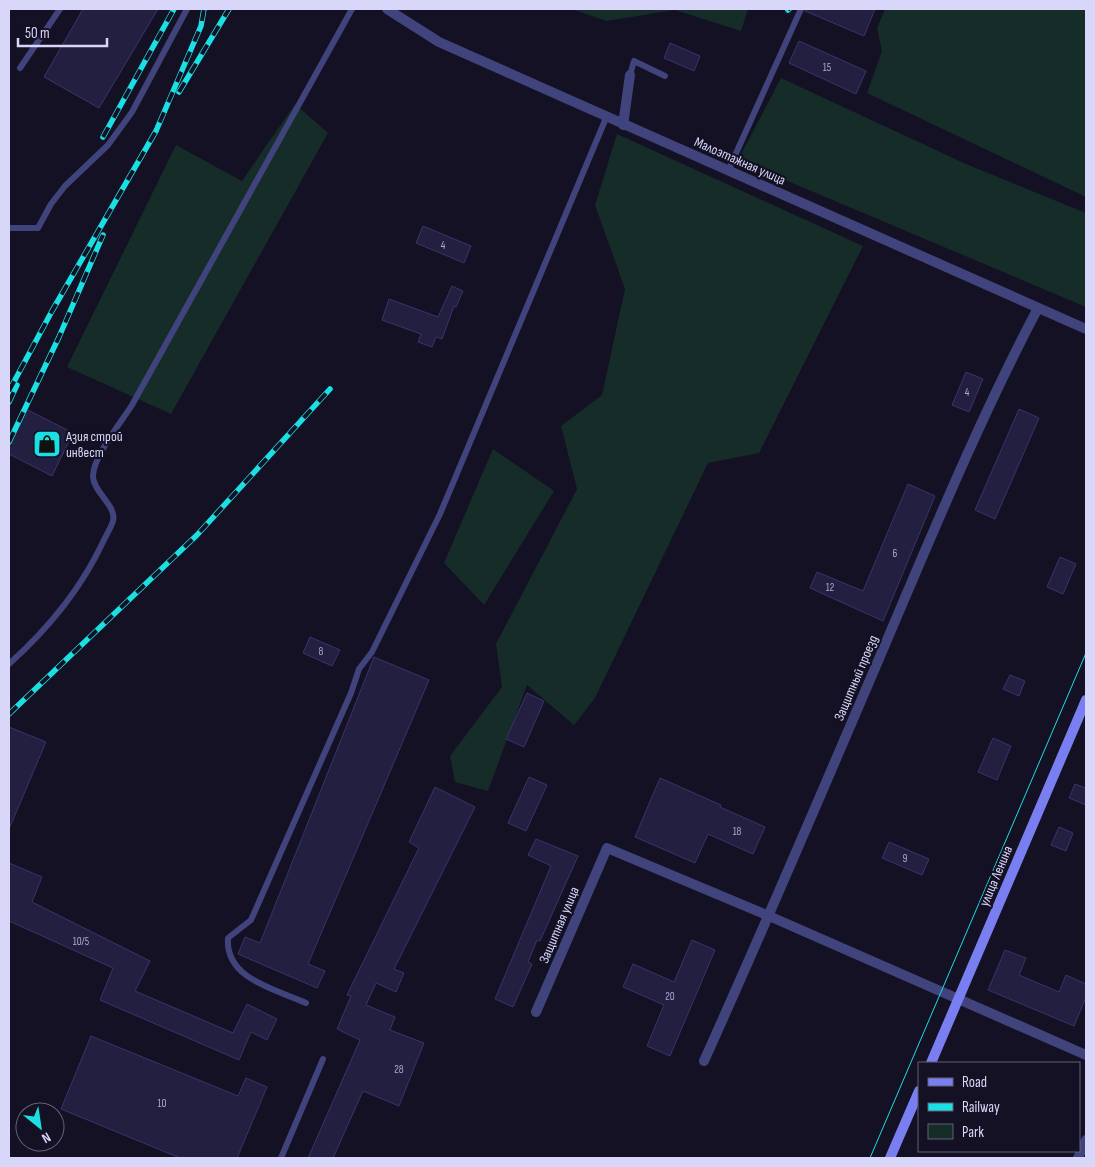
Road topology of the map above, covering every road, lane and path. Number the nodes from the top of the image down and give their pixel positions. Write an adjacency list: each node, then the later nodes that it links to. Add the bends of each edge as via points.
1 (60, 9): 6 (lane)
2 (187, 9): 12 (lane, via 132,112 108,145 65,186 38,228)
3 (352, 9): 15 (lane, via 95,465 93,480 114,519 93,564 74,594)
4 (387, 9): 9 (street, Малоэтажная улица, via 440,42)
5 (801, 9): 11 (lane)
6 (20, 68)
7 (630, 75): 8 (lane, via 634,62); 10 (street)
8 (665, 76)
9 (606, 118): 10 (street, Малоэтажная улица); 19 (lane, via 440,514 372,652 359,670 250,920 228,938 227,950 237,969)
10 (623, 125): 11 (street, Малоэтажная улица)
11 (728, 171): 13 (street, Малоэтажная улица)
12 (9, 228)
13 (1038, 308): 14 (street, Малоэтажная улица); 17 (street, Защитный проезд, via 1000,380 958,473)
14 (1086, 329)
15 (9, 664)
16 (1086, 700): 18 (main road, улица Ленина)
17 (769, 916): 18 (street); 20 (street, Защитная улица, via 607,848); 23 (street, Защитный проезд)
18 (959, 1000): 21 (street); 24 (main road, улица Ленина)
19 (306, 1003)
20 (536, 1012)
21 (1086, 1055)
22 (323, 1059): 27 (lane)
23 (704, 1061)
24 (931, 1062)
25 (918, 1093): 28 (main road)
26 (1086, 1140): 29 (street)
27 (281, 1158)
28 (890, 1158)
29 (1078, 1158)

